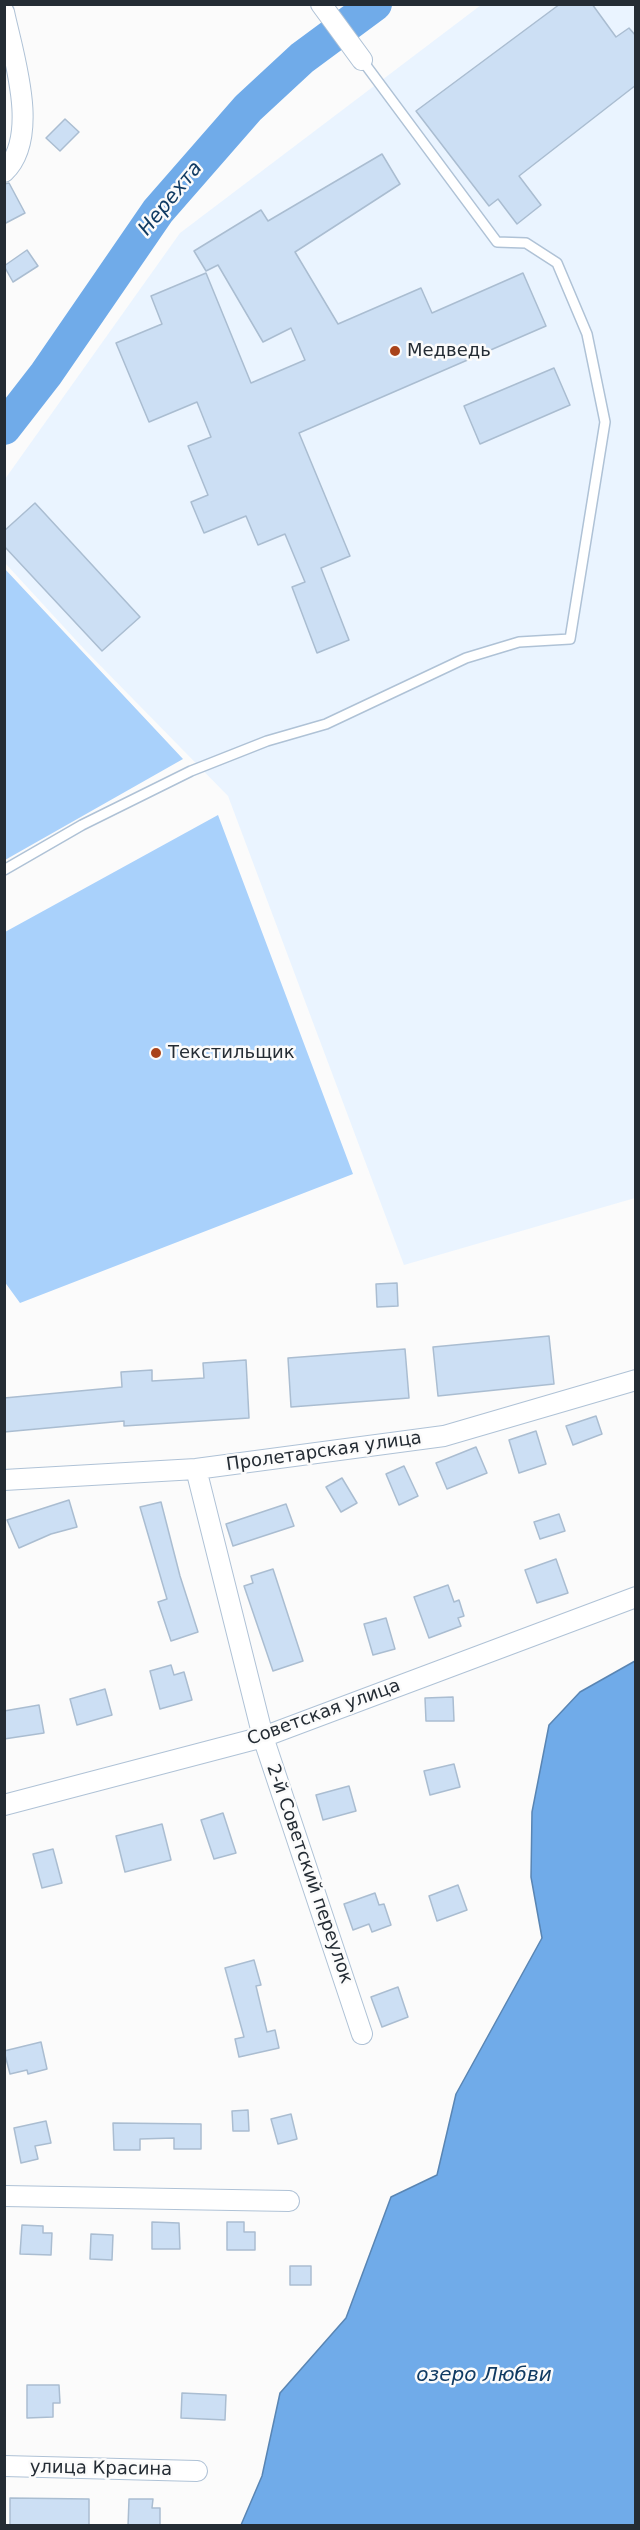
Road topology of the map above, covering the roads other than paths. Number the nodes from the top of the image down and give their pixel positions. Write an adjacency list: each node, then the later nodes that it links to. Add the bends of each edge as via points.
1 (321, 4): 3 (street)
2 (4, 12): 4 (street, via 23,106 19,150)
3 (362, 60): 5 (lane, via 497,242 526,243 557,262 587,334 605,422 570,639 519,642 466,658 326,724 267,741 191,771 82,825)
4 (4, 172)
5 (4, 870)
6 (636, 1380): 7 (street, Пролетарская улица, via 444,1436)
7 (196, 1469): 8 (street, Пролетарская улица); 10 (street, 2-й Советский переулок)
8 (4, 1480)
9 (636, 1597): 10 (street, Советская улица)
10 (263, 1737): 11 (street, Советская улица); 12 (street, 2-й Советский переулок)
11 (4, 1805)
12 (362, 2034)
13 (4, 2196): 14 (street)
14 (289, 2201)
15 (4, 2466): 16 (street, улица Красина)
16 (197, 2471)

